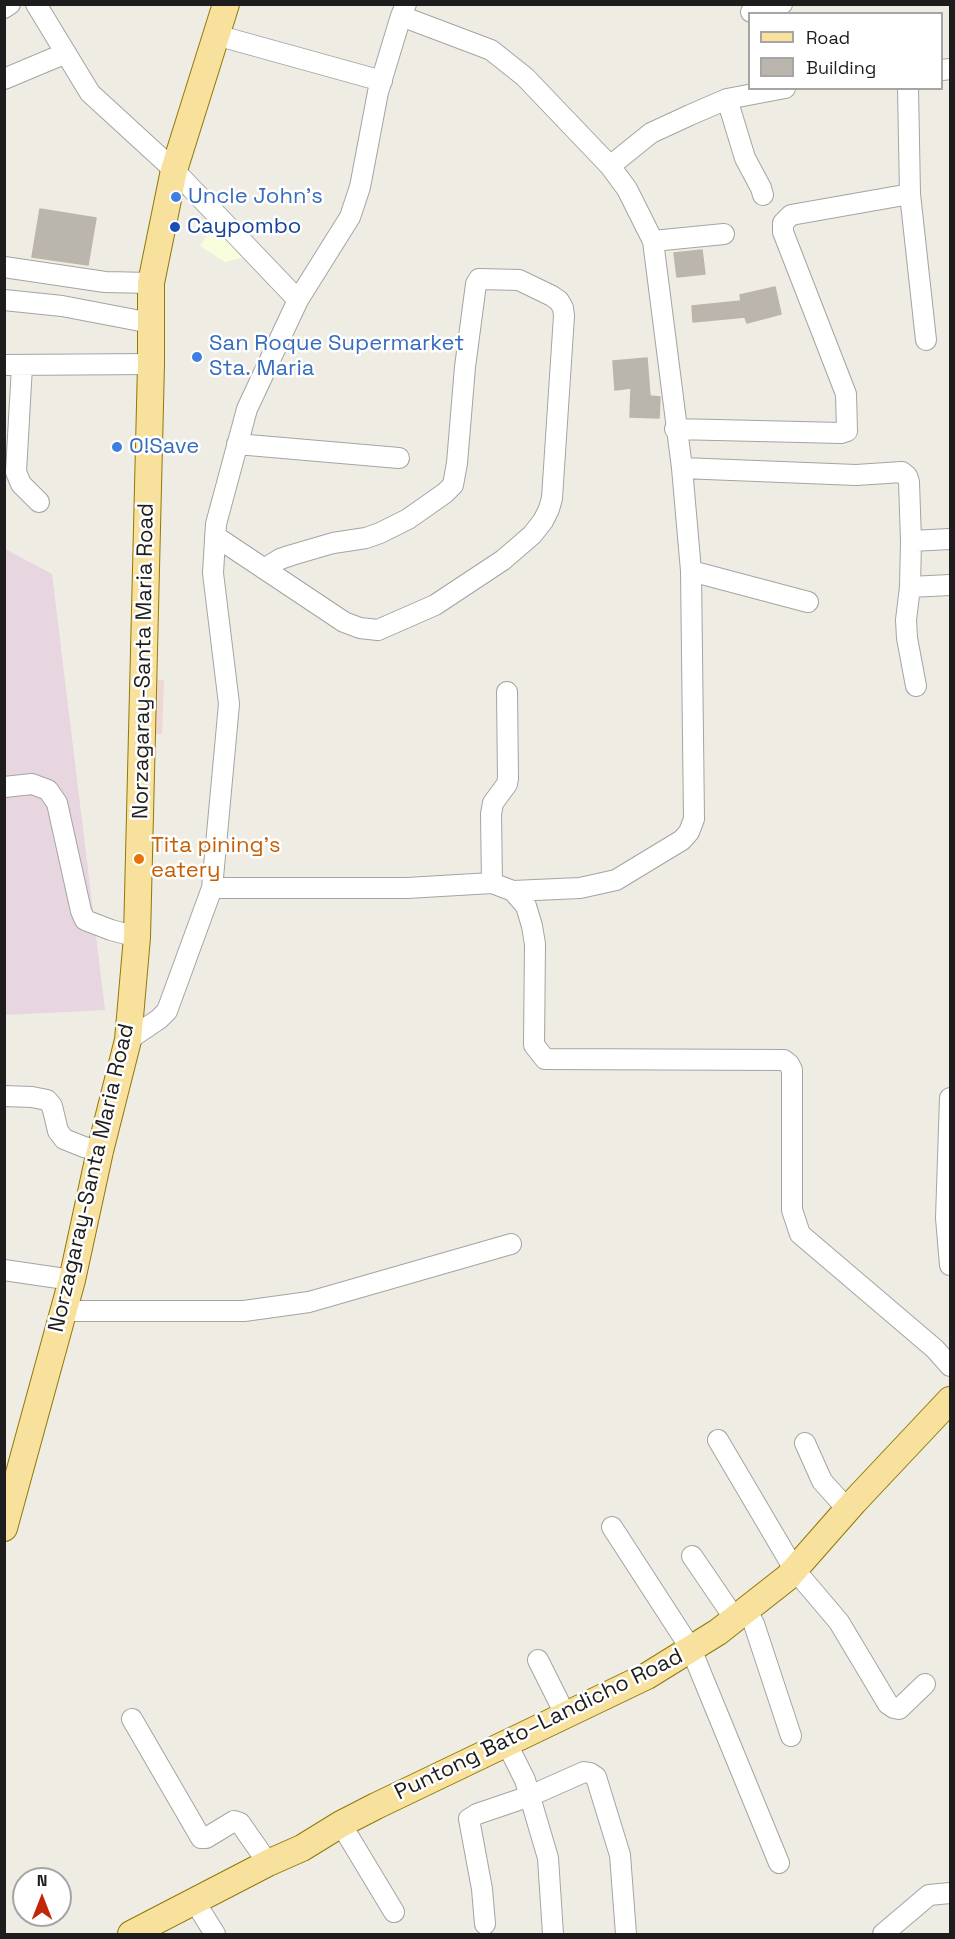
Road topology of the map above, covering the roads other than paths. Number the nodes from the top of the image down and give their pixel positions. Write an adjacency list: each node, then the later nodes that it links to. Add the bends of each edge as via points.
1 (10, 4): 5 (street)
2 (36, 4): 9 (street)
3 (226, 4): 8 (main road, Norzagaray-Santa Maria Road)
4 (782, 4): 7 (street)
5 (4, 8)
6 (403, 10): 11 (street); 15 (street, via 491,50 525,77)
7 (750, 10)
8 (216, 35): 11 (street); 16 (main road, Norzagaray-Santa Maria Road)
9 (66, 53): 10 (street); 16 (street, via 90,93)
10 (4, 79)
11 (382, 81): 24 (street, via 350,217)
12 (774, 90): 14 (street)
13 (909, 90): 17 (street)
14 (727, 99): 15 (street, via 651,133); 18 (street, via 745,158)
15 (610, 166): 20 (street, via 637,206)
16 (174, 170): 22 (main road, Norzagaray-Santa Maria Road); 24 (street)
17 (910, 194): 26 (street); 29 (street, via 791,215 783,224 846,394 847,431)
18 (763, 195)
19 (724, 234): 20 (street)
20 (652, 241): 29 (street)
21 (4, 267): 22 (street, via 105,282)
22 (151, 283): 25 (main road, Norzagaray-Santa Maria Road)
23 (4, 300): 25 (street, via 62,306)
24 (298, 300): 30 (street, via 247,409)
25 (151, 323): 27 (main road, Norzagaray-Santa Maria Road)
26 (926, 340)
27 (151, 364): 28 (street); 48 (main road, Norzagaray-Santa Maria Road)
28 (13, 365): 33 (street, via 16,472 21,484)
29 (675, 429): 32 (street)
30 (237, 444): 31 (street); 34 (street)
31 (399, 458)
32 (682, 468): 36 (street, via 856,475 902,472 909,482); 38 (street)
33 (39, 502)
34 (215, 536): 37 (street); 46 (street, via 213,573 229,704)
35 (951, 539): 36 (street)
36 (911, 541): 40 (street)
37 (264, 569): 37 (street, via 344,622 378,630 435,605 503,560 532,535 543,521 552,498 564,316 559,301 519,280 479,279 453,485 408,519 380,533 300,552)
38 (691, 572): 41 (street); 47 (street, via 694,819 689,832 616,880 580,888)
39 (951, 585): 40 (street)
40 (910, 586): 42 (street, via 907,638)
41 (808, 602)
42 (916, 686)
43 (507, 692): 45 (street, via 508,778 490,814)
44 (4, 787): 48 (street, via 32,784 48,790 57,803 85,920)
45 (492, 883): 46 (street, via 407,888); 47 (street)
46 (212, 888): 49 (street, via 166,1011)
47 (513, 891): 58 (street, via 526,906 535,944 534,1045 538,1052 545,1059 784,1060 792,1070 792,1210 800,1234)
48 (137, 937): 49 (main road, Norzagaray-Santa Maria Road)
49 (128, 1040): 52 (main road, Norzagaray-Santa Maria Road)
50 (4, 1096): 52 (street, via 47,1100 64,1139)
51 (951, 1098): 54 (street, via 946,1218)
52 (100, 1151): 56 (main road, Norzagaray-Santa Maria Road)
53 (511, 1244): 57 (street, via 288,1305 244,1311)
54 (951, 1265)
55 (4, 1269): 56 (street)
56 (72, 1280): 57 (main road, Norzagaray-Santa Maria Road)
57 (63, 1311): 64 (main road, Norzagaray-Santa Maria Road)
58 (951, 1366)
59 (951, 1400): 62 (main road, Puntong Bato–Landicho Road)
60 (718, 1440): 66 (street)
61 (805, 1443): 62 (street, via 822,1480)
62 (848, 1510): 66 (main road, Puntong Bato–Landicho Road)
63 (612, 1527): 68 (street)
64 (4, 1528)
65 (692, 1556): 67 (street)
66 (794, 1569): 67 (main road, Puntong Bato–Landicho Road); 70 (street, via 839,1622 888,1704 899,1709)
67 (741, 1615): 68 (main road, Puntong Bato–Landicho Road); 73 (street, via 754,1624)
68 (691, 1649): 71 (main road, Puntong Bato–Landicho Road, via 647,1676); 78 (street)
69 (538, 1660): 71 (street)
70 (925, 1684)
71 (566, 1716): 74 (main road, Puntong Bato–Landicho Road)
72 (132, 1719): 77 (street, via 201,1838 234,1821 240,1823)
73 (791, 1737)
74 (507, 1744): 75 (street); 76 (main road, Puntong Bato–Landicho Road)
75 (530, 1796): 82 (street, via 469,1819); 85 (street, via 548,1858); 86 (street, via 584,1772 596,1777 620,1855)
76 (341, 1824): 77 (main road, Puntong Bato–Landicho Road); 81 (street)
77 (268, 1863): 80 (main road, Puntong Bato–Landicho Road)
78 (779, 1863)
79 (951, 1893): 87 (street, via 929,1895)
80 (195, 1902): 83 (main road, Puntong Bato–Landicho Road); 84 (street)
81 (394, 1912)
82 (485, 1924)
83 (131, 1935)
84 (215, 1935)
85 (552, 1935)
86 (626, 1935)
87 (883, 1935)

